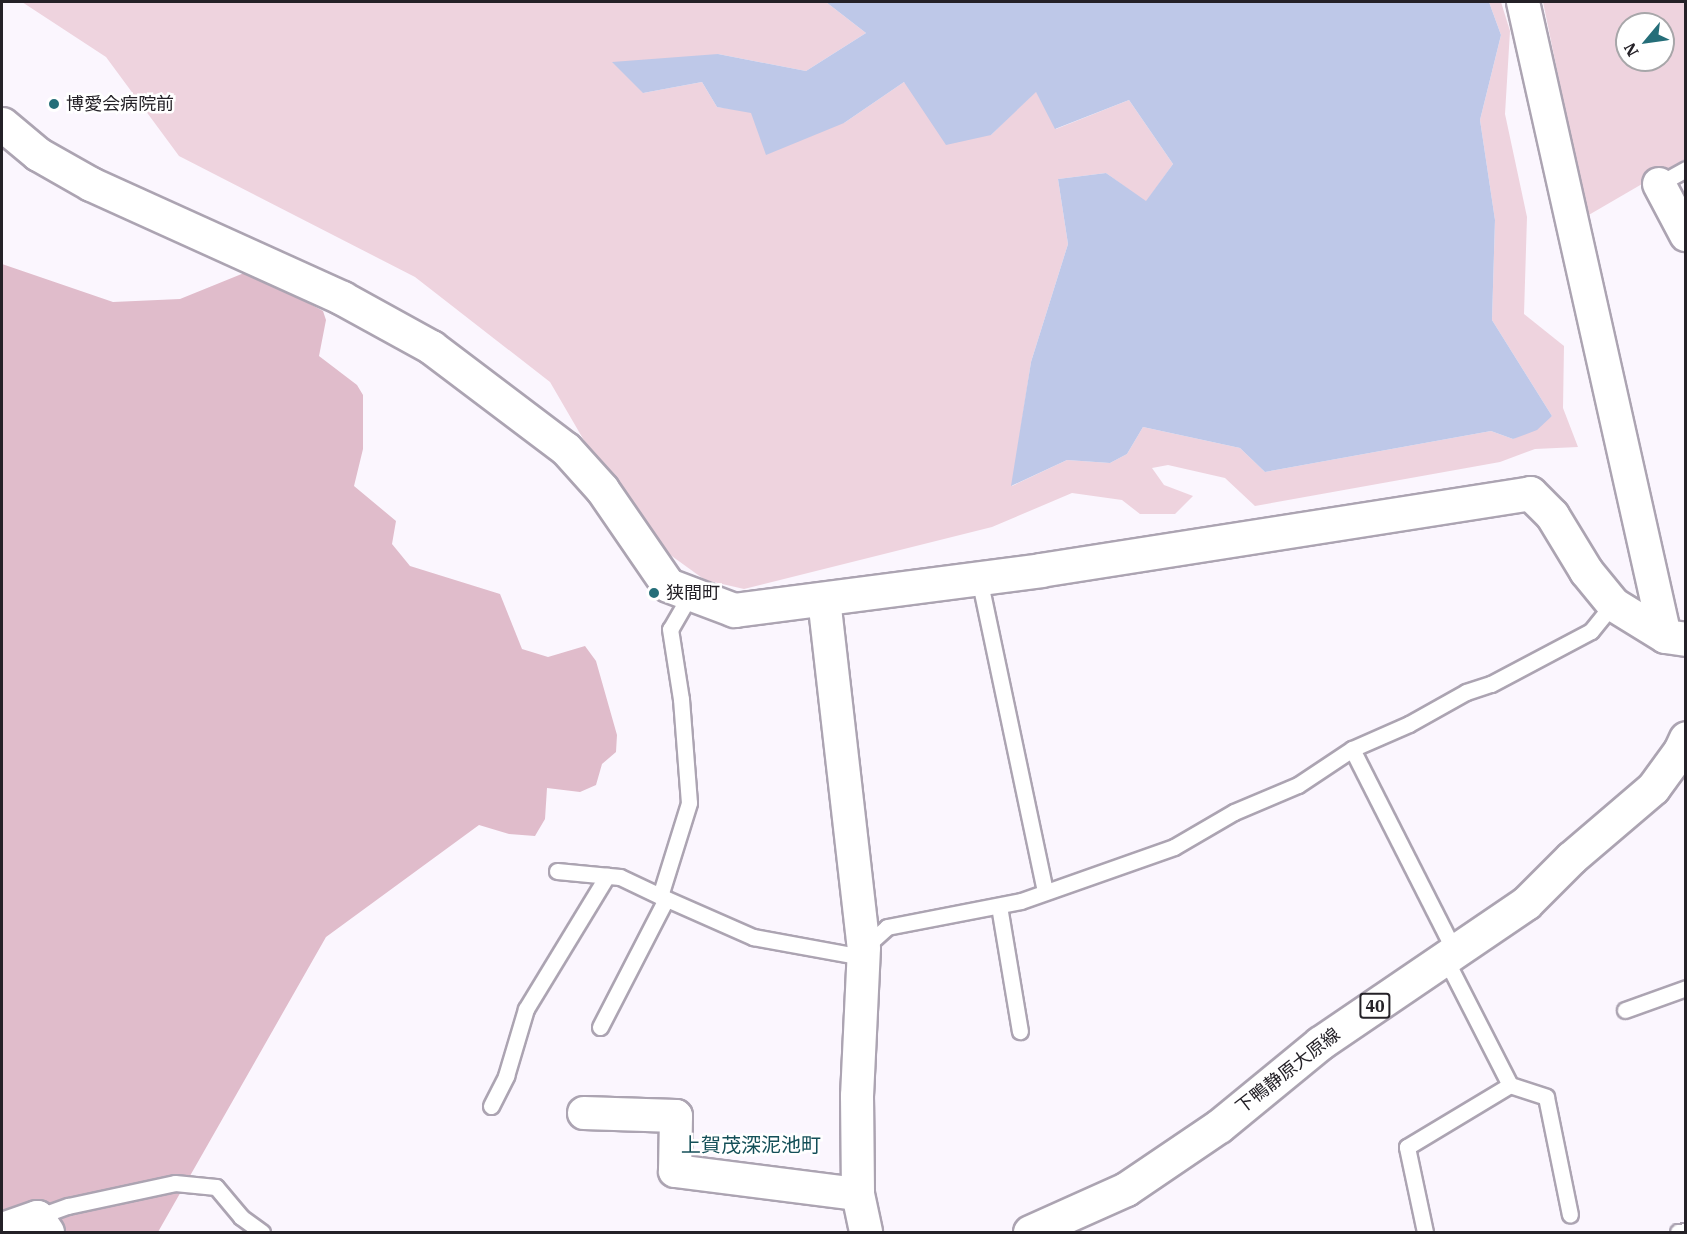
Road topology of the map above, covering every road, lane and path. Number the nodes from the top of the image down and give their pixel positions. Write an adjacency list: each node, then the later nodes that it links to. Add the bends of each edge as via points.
1 (1523, 2): 9 (street)
2 (2, 124): 6 (street, via 38,154 90,184 342,298 431,347 566,449 602,489 668,585)
3 (1672, 177): 4 (street)
4 (1686, 235)
5 (979, 578): 7 (street); 8 (street, via 1530,493 1552,515 1586,571); 14 (lane)
6 (690, 595): 7 (street, via 734,610); 15 (lane, via 670,629 681,699 689,803)
7 (824, 599): 17 (street)
8 (1613, 604): 9 (street); 11 (lane, via 1591,631 1491,684 1466,692 1409,724)
9 (1675, 638)
10 (1686, 738): 18 (street, 下鴨静原大原線 / 40, via 1653,789 1571,858 1526,903)
11 (1352, 749): 14 (lane, via 1298,785 1234,812 1174,847); 18 (lane)
12 (557, 871): 13 (lane)
13 (607, 876): 15 (lane); 24 (lane, via 525,1009 506,1076)
14 (1045, 891): 16 (lane)
15 (663, 898): 17 (lane, via 753,937); 21 (lane)
16 (999, 906): 17 (lane, via 887,927); 22 (lane)
17 (864, 953): 26 (street, via 857,1096)
18 (1450, 954): 23 (lane); 33 (street, 下鴨静原大原線 / 40, via 1320,1043 1219,1126 1126,1189)
19 (1686, 988): 20 (lane)
20 (1625, 1011)
21 (600, 1028)
22 (1020, 1031)
23 (1510, 1085): 27 (lane, via 1546,1097); 34 (lane, via 1407,1147)
24 (490, 1106)
25 (584, 1113): 26 (street, via 676,1116 675,1171)
26 (858, 1194): 32 (street)
27 (1570, 1215)
28 (42, 1225): 29 (street); 31 (lane, via 68,1206 175,1183 216,1187 241,1217)
29 (2, 1229)
30 (1686, 1231): 35 (lane)
31 (262, 1233)
32 (866, 1233)
33 (1030, 1233)
34 (1425, 1233)
35 (1678, 1233)

